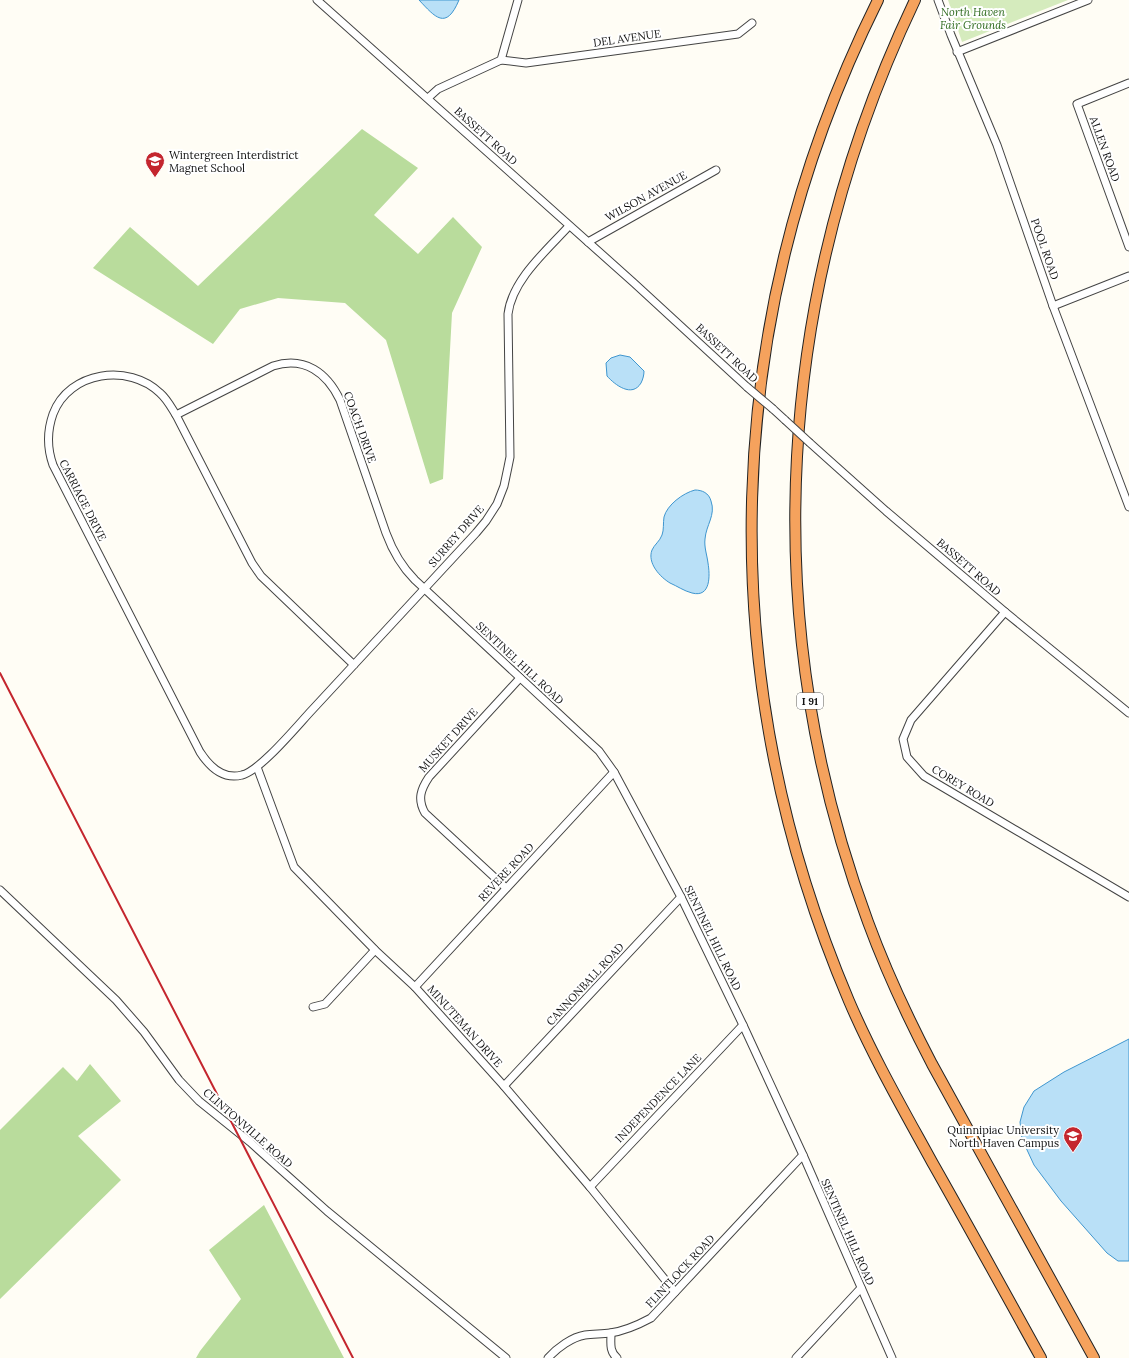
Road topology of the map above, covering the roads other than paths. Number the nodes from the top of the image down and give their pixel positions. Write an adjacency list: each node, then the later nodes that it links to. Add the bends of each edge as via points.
1 (317, 0): 11 (street, BASSETT ROAD)
2 (518, 0): 9 (street)
3 (878, 0): 46 (highway, via 837,90 812,159 784,254 768,333 756,421 752,507 753,581 761,678 770,739 787,816 809,894 839,975 886,1078)
4 (915, 0): 47 (highway, I 91, via 878,85 851,161 827,245 811,327 800,408 796,495 796,557 804,659 817,739 837,826 859,897 887,969 932,1064)
5 (938, 0): 8 (street, POOL ROAD)
6 (1088, 0): 8 (street)
7 (752, 23): 9 (street, DEL AVENUE, via 738,34 526,63)
8 (957, 52): 17 (street, POOL ROAD, via 997,145)
9 (501, 60): 11 (street, via 438,89)
10 (1129, 84): 15 (street, ALLEN ROAD, via 1077,104)
11 (428, 98): 13 (street, BASSETT ROAD)
12 (716, 170): 14 (street, WILSON AVENUE)
13 (569, 226): 14 (street, BASSETT ROAD); 20 (street, SURREY DRIVE, via 522,278 511,299 508,314 510,457 501,495 486,521)
14 (588, 242): 21 (street, BASSETT ROAD, bridge, via 886,511)
15 (1129, 247)
16 (1129, 276): 17 (street)
17 (1053, 306): 19 (street, POOL ROAD)
18 (176, 415): 20 (street, COACH DRIVE, via 273,366 290,362 310,367 320,373 330,382 340,400 393,552); 22 (street, CARRIAGE DRIVE, via 261,576); 25 (street, CARRIAGE DRIVE, via 161,393 142,380 120,374 99,376 76,386 59,402 53,414 48,452 205,760 225,775 241,776)
19 (1129, 507)
20 (424, 589): 22 (street, SURREY DRIVE); 23 (street, SENTINEL HILL ROAD)
21 (1005, 612): 24 (street, BASSETT ROAD); 30 (street, COREY ROAD, via 911,720 903,739 907,757 924,776)
22 (354, 665): 25 (street, SURREY DRIVE)
23 (520, 678): 26 (street, SENTINEL HILL ROAD, via 599,751); 27 (street, MUSKET DRIVE, via 430,777 420,792 421,806 425,813)
24 (1129, 713)
25 (257, 767): 31 (street, MINUTEMAN DRIVE, via 294,867)
26 (614, 772): 27 (street, REVERE ROAD); 29 (street, SENTINEL HILL ROAD)
27 (506, 888): 32 (street, REVERE ROAD)
28 (0, 890): 41 (street, CLINTONVILLE ROAD, via 116,1000 144,1032 179,1080 199,1101 250,1142 327,1211)
29 (682, 897): 34 (street, SENTINEL HILL ROAD); 35 (street, CANNONBALL ROAD)
30 (1129, 897)
31 (375, 950): 32 (street, MINUTEMAN DRIVE); 33 (street, via 325,1004)
32 (415, 987): 35 (street, MINUTEMAN DRIVE)
33 (313, 1007)
34 (743, 1025): 36 (street, SENTINEL HILL ROAD); 37 (street, INDEPENDENCE LANE)
35 (504, 1086): 37 (street, MINUTEMAN DRIVE)
36 (803, 1155): 38 (street, SENTINEL HILL ROAD); 39 (street, FLINTLOCK ROAD)
37 (590, 1187): 39 (street, MINUTEMAN DRIVE)
38 (861, 1288): 44 (street); 45 (street, SENTINEL HILL ROAD)
39 (676, 1292): 40 (street, FLINTLOCK ROAD, via 651,1318 637,1326)
40 (611, 1333): 42 (street, FLINTLOCK ROAD, via 583,1336 566,1343); 43 (street, via 610,1347)
41 (506, 1358)
42 (548, 1358)
43 (618, 1358)
44 (796, 1358)
45 (892, 1358)
46 (1041, 1358)
47 (1094, 1358)

